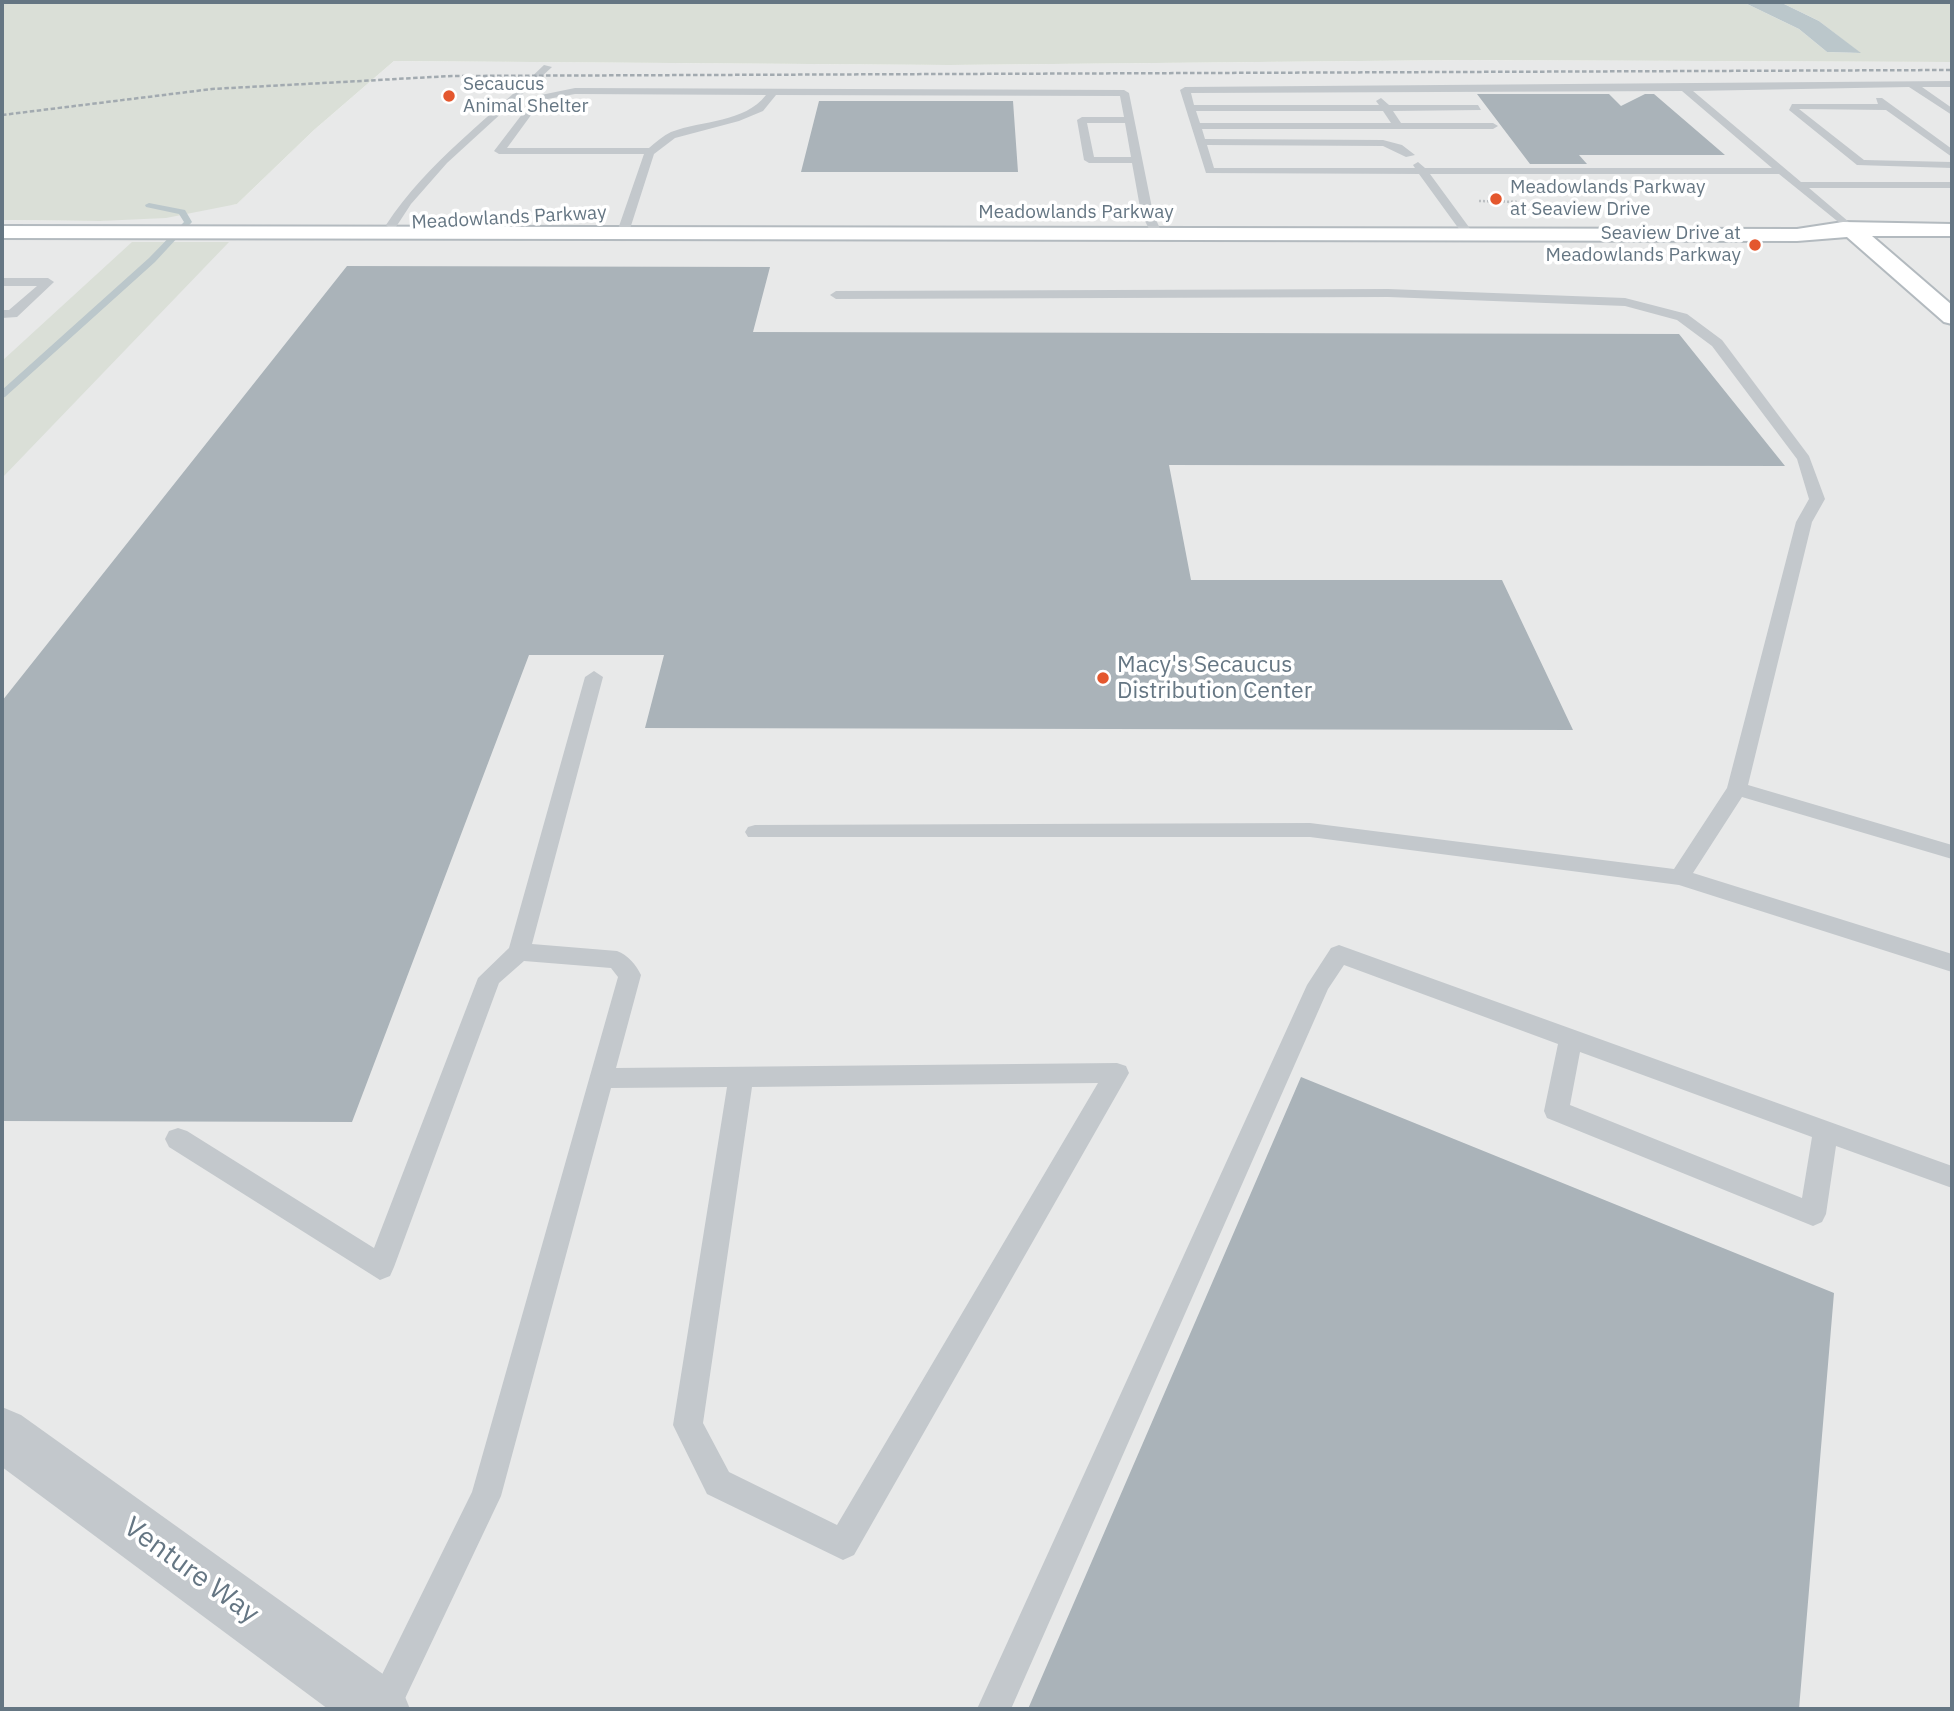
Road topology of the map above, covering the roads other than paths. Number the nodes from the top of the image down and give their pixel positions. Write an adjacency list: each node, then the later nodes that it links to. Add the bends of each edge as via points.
1 (547, 67): 29 (lane, via 519,97 478,127 403,207)
2 (1952, 84): 4 (lane)
3 (1860, 86): 4 (lane); 5 (lane); 8 (lane)
4 (1912, 86): 12 (lane)
5 (1684, 88): 6 (lane); 23 (lane)
6 (1375, 89): 9 (lane, via 1185,90); 10 (lane)
7 (774, 91): 13 (lane, via 1124,93); 18 (lane, via 760,109 671,136); 18 (lane, via 575,91 539,98 499,151)
8 (1888, 107): 19 (lane); 22 (lane, via 1808,105 1794,110 1861,163)
9 (1190, 108): 10 (lane); 14 (lane)
10 (1386, 108): 11 (lane); 15 (lane)
11 (1478, 108)
12 (1952, 112)
13 (1129, 120): 20 (lane); 20 (lane, via 1082,120 1089,160)
14 (1196, 126): 15 (lane); 17 (lane)
15 (1398, 126): 16 (lane)
16 (1493, 126)
17 (1201, 142): 21 (lane, via 1383,143); 21 (lane, via 1210,171)
18 (650, 152): 28 (lane)
19 (1952, 153)
20 (1137, 160): 26 (lane)
21 (1417, 164): 23 (lane); 27 (lane)
22 (1952, 165)
23 (1779, 171): 24 (lane)
24 (1796, 185): 25 (lane); 30 (lane)
25 (1952, 185)
26 (1147, 214): 27 (street, Meadowlands Parkway); 28 (street, Meadowlands Parkway); 34 (lane)
27 (1455, 214): 30 (street, Meadowlands Parkway, via 1780,217); 35 (lane)
28 (625, 223): 29 (street, Meadowlands Parkway, via 530,214); 33 (street, Meadowlands Parkway); 34 (street, Meadowlands Parkway)
29 (392, 225): 33 (street, Meadowlands Parkway)
30 (1852, 230): 31 (street, Meadowlands Parkway); 35 (street, Meadowlands Parkway, via 1797,235); 39 (street)
31 (1952, 230)
32 (2, 232): 33 (street, Meadowlands Parkway)
33 (299, 232)
34 (1156, 233): 35 (street, Meadowlands Parkway)
35 (1468, 234)
36 (2, 282): 38 (lane, via 48,282 12,314)
37 (836, 295): 41 (lane, via 1415,293 1625,302 1682,317 1717,344 1804,459 1818,499 1804,522)
38 (2, 314)
39 (1952, 317)
40 (594, 677): 45 (lane)
41 (1737, 789): 43 (lane); 44 (lane)
42 (755, 832): 44 (lane, via 1310,830)
43 (1952, 852)
44 (1680, 877): 46 (lane)
45 (519, 952): 49 (lane, via 617,960 630,975); 51 (lane, via 489,978 380,1267)
46 (1952, 963)
47 (1571, 1039): 50 (lane); 50 (lane, via 1556,1111 1813,1214); 55 (lane, via 1339,954 1318,985)
48 (741, 1076): 48 (lane, via 1117,1073 843,1544 718,1483 688,1425); 49 (lane)
49 (602, 1077): 54 (lane, via 486,1496)
50 (1825, 1131): 52 (lane)
51 (177, 1139)
52 (1952, 1177)
53 (2, 1434): 54 (street, Venture Way)
54 (380, 1709)
55 (994, 1709)

